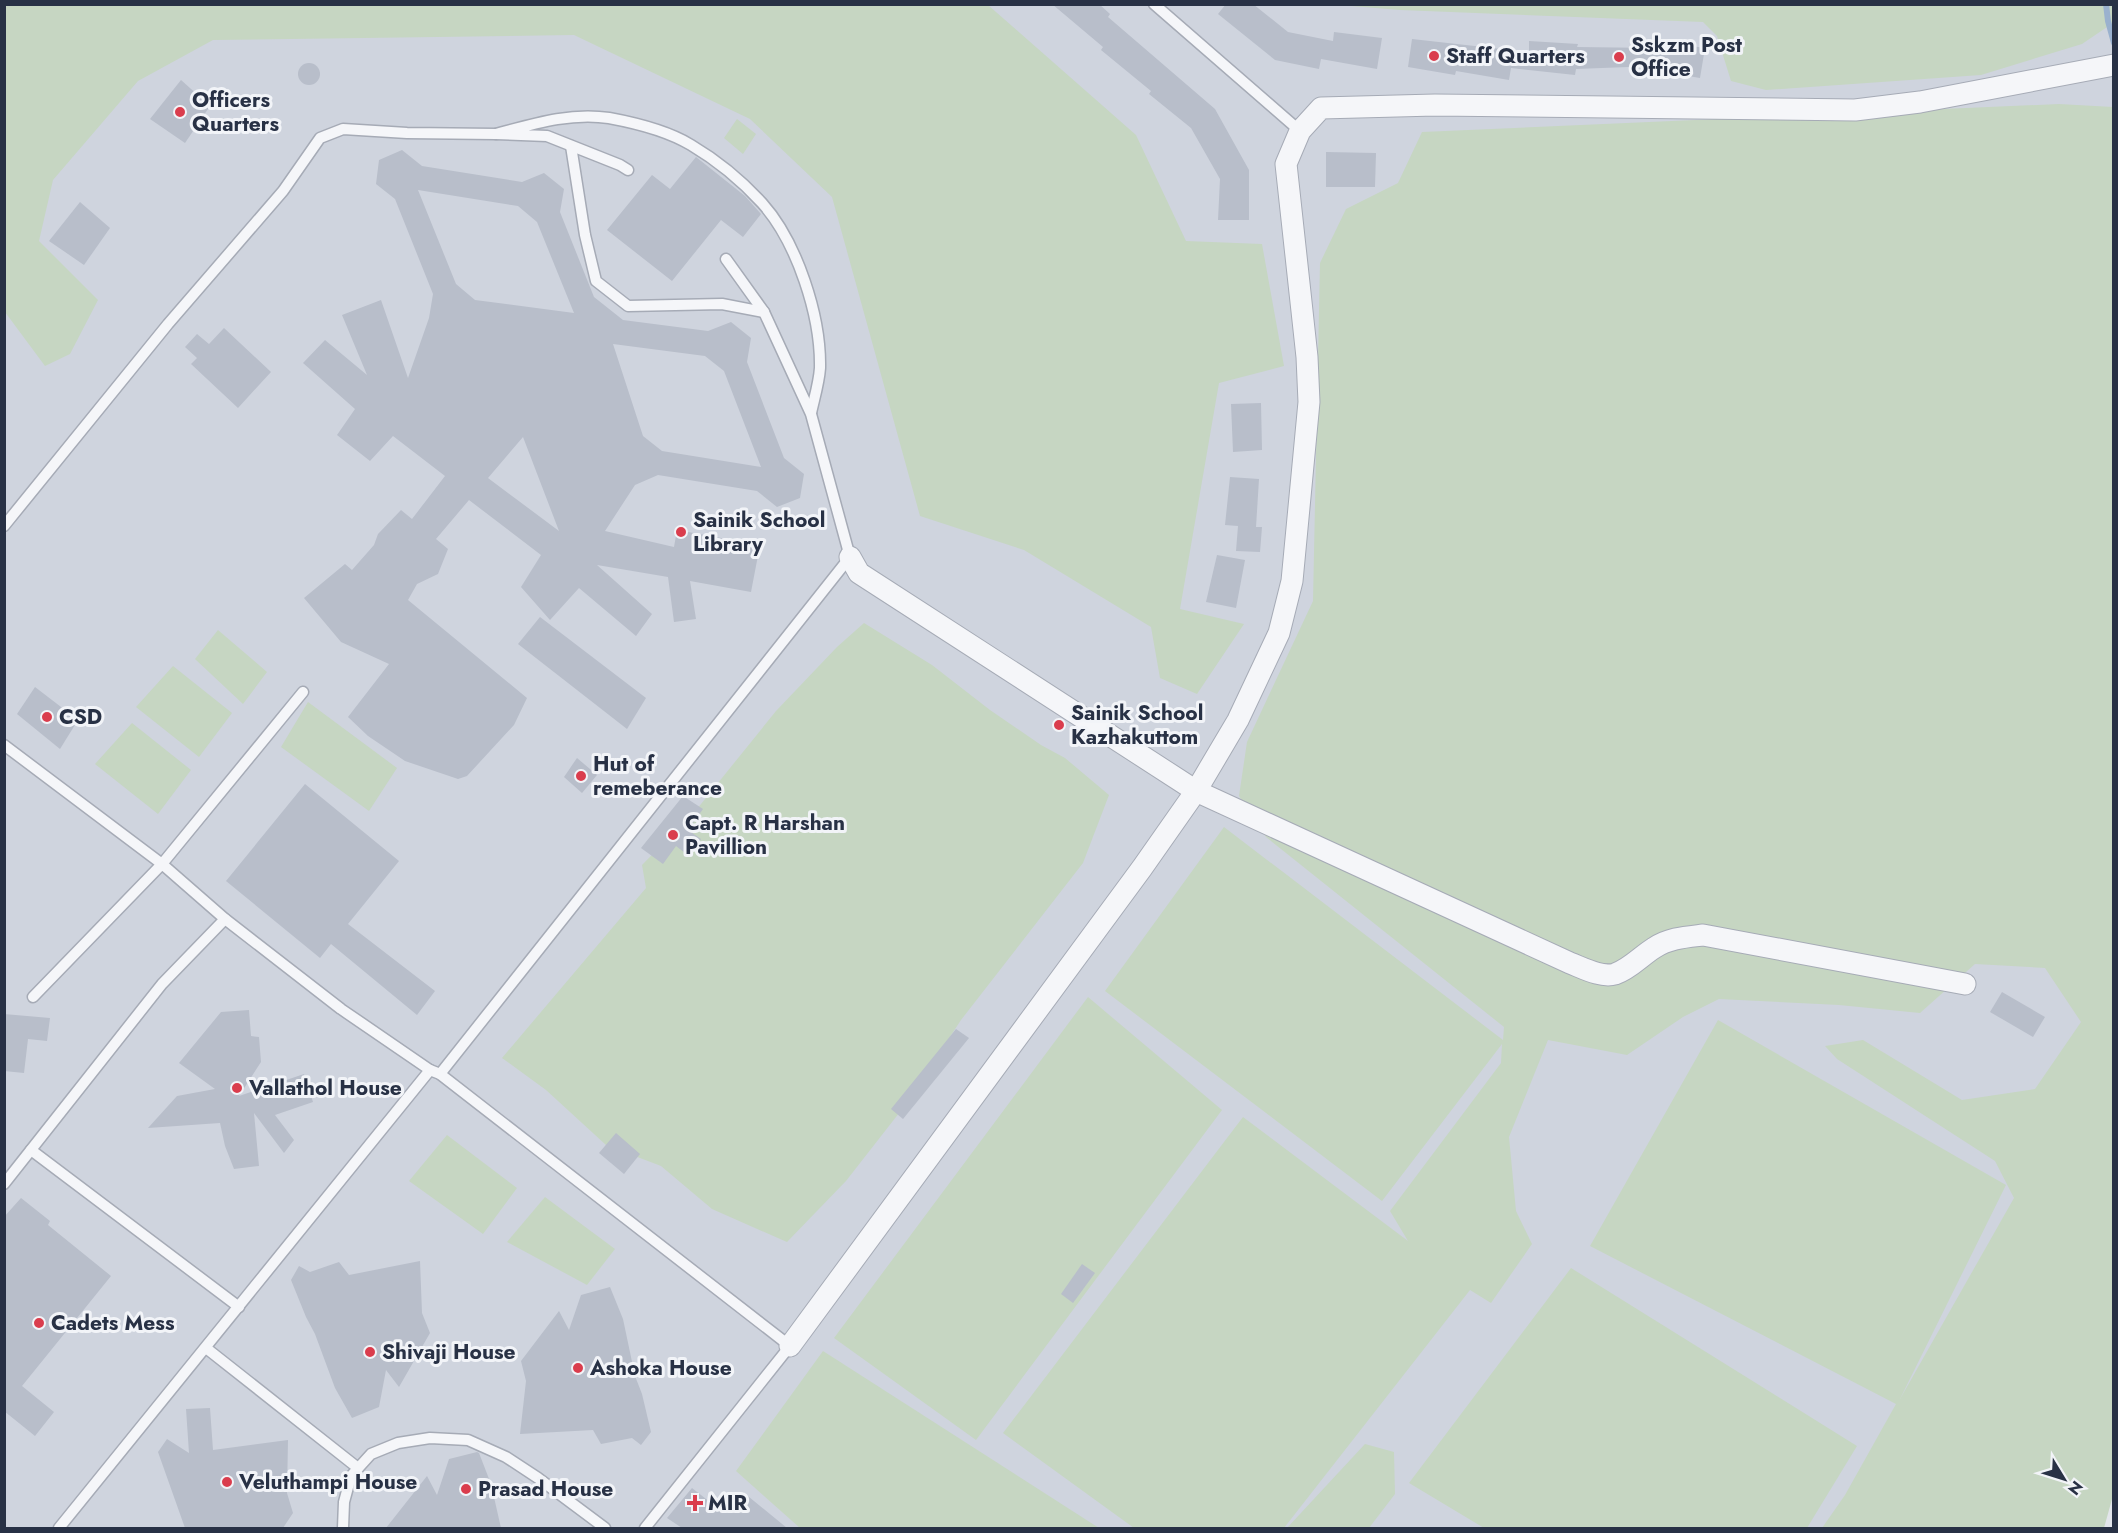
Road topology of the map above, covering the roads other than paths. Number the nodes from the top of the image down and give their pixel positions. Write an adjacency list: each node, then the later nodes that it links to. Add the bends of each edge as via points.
1 (1154, 4): 3 (lane)
2 (2114, 65): 3 (street, via 1920,102 1855,110 1436,105 1322,108)
3 (1300, 131): 14 (street, via 1286,164 1309,402 1292,581 1279,633 1238,720)
4 (496, 134): 5 (lane, via 548,136); 9 (lane, via 569,117 608,118 653,129 690,144 726,168 763,204 788,242 806,284 817,327 820,370); 10 (lane, via 344,129 320,138 283,192 168,324)
5 (571, 146): 6 (lane); 8 (lane, via 596,281 628,306 722,304)
6 (628, 170)
7 (726, 259): 8 (lane)
8 (764, 312): 9 (lane)
9 (811, 414): 11 (lane)
10 (4, 526)
11 (850, 557): 14 (street, via 859,573); 19 (lane)
12 (303, 692): 15 (lane)
13 (4, 745): 15 (lane)
14 (1196, 791): 17 (street, via 1597,973 1614,974 1675,938 1703,935); 23 (street)
15 (162, 864): 16 (lane); 18 (lane)
16 (225, 918): 19 (lane, via 340,1009); 20 (lane, via 162,984)
17 (1965, 984)
18 (33, 998)
19 (435, 1072): 22 (lane); 23 (lane)
20 (32, 1150): 21 (lane); 22 (lane)
21 (4, 1184)
22 (239, 1307): 24 (lane)
23 (790, 1346): 29 (lane)
24 (206, 1348): 25 (lane); 26 (lane)
25 (358, 1468): 27 (lane, via 351,1476 344,1502); 28 (lane, via 370,1454 398,1443 430,1438 468,1440 514,1462)
26 (59, 1528)
27 (343, 1528)
28 (605, 1528)
29 (645, 1528)

